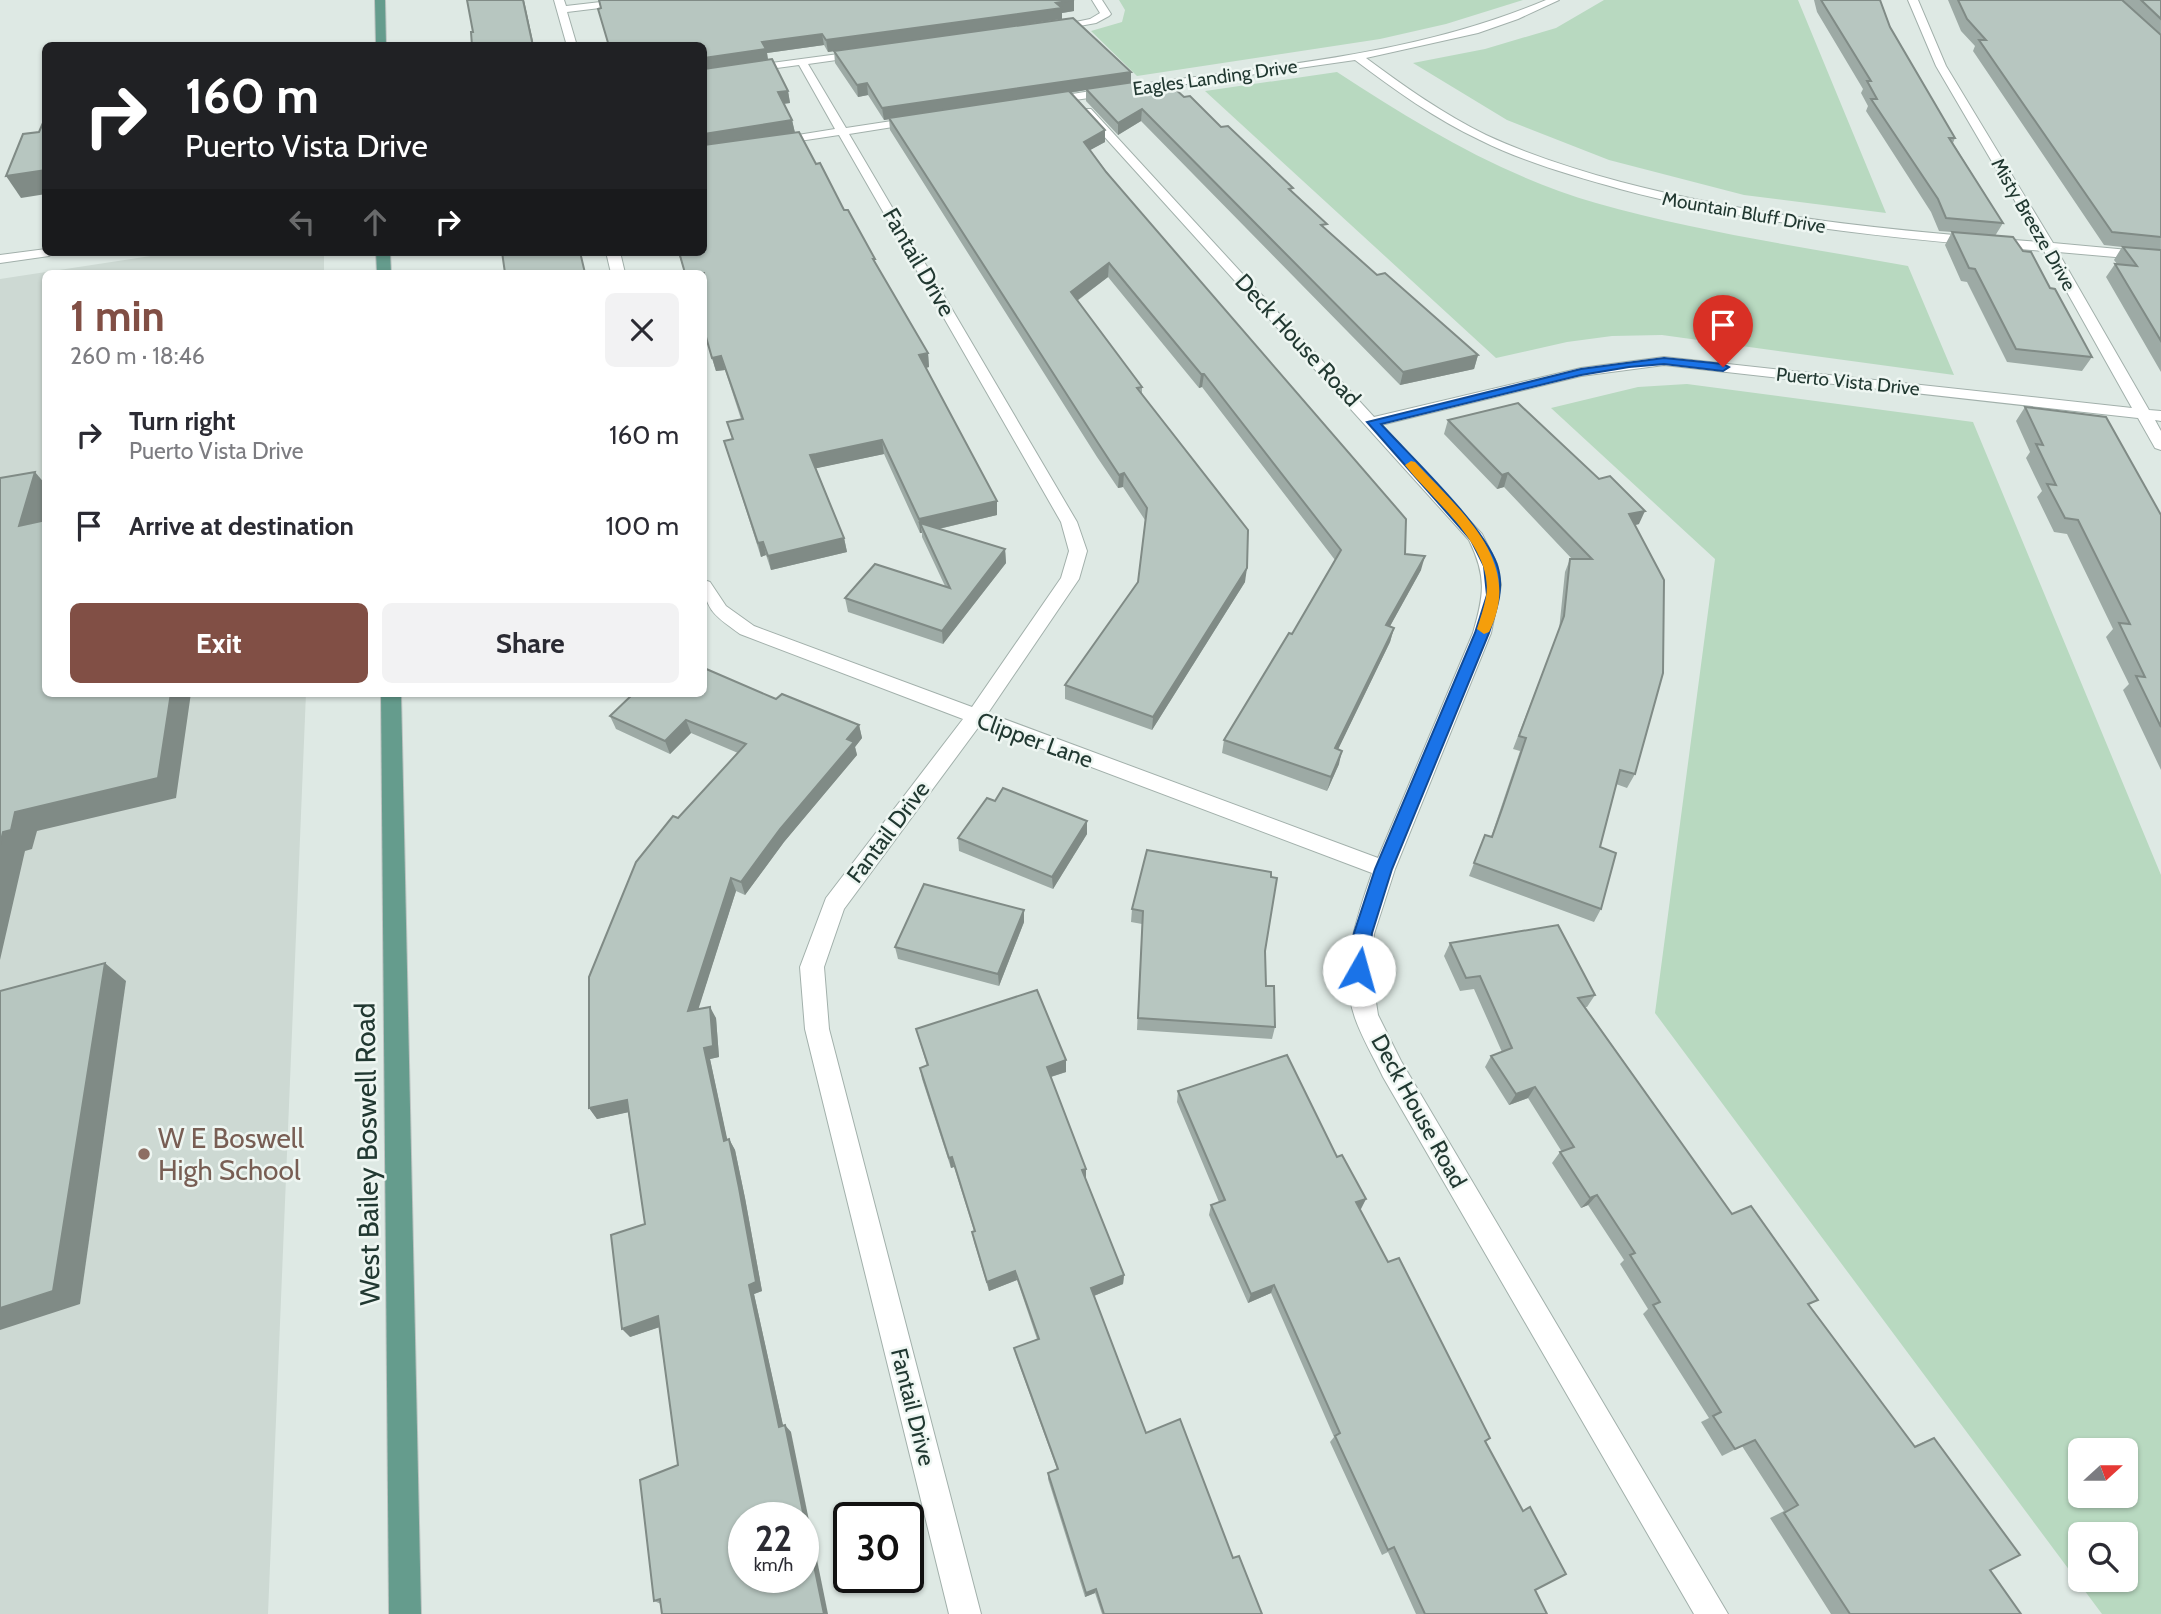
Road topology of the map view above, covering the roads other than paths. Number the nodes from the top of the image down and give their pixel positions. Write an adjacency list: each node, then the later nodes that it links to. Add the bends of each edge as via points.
1 (380, 0): 8 (main road)
2 (641, 0): 6 (street)
3 (1097, 0): 7 (street, via 1106,14 1093,21)
4 (1554, 0): 11 (street, Eagles Landing Drive, via 1491,26)
5 (1913, 0): 19 (street, Misty Breeze Drive, via 1941,65)
6 (560, 5): 9 (street)
7 (1034, 30)
8 (381, 42)
9 (571, 42)
10 (870, 52): 12 (street)
11 (1359, 58): 14 (street, Eagles Landing Drive); 19 (street, Mountain Bluff Drive, via 1440,115 1502,146 1667,200 1844,229)
12 (802, 61): 13 (street); 17 (street, Fantail Drive)
13 (707, 75)
14 (1073, 97): 15 (street, Eagles Landing Drive); 25 (street, Deck House Road)
15 (1033, 103)
16 (925, 120): 17 (street)
17 (844, 132): 18 (street); 29 (street, Fantail Drive, via 1069,522 1078,551 1070,579)
18 (755, 145)
19 (2049, 246): 21 (street, Mountain Bluff Drive); 23 (street, Misty Breeze Drive)
20 (42, 253): 22 (street)
21 (2161, 257)
22 (0, 259)
23 (2143, 414): 24 (street, Puerto Vista Drive); 25 (street, Puerto Vista Drive, via 1664,361 1581,372); 26 (street, Misty Breeze Drive)
24 (2161, 416)
25 (1373, 422): 30 (street, Deck House Road, via 1476,538 1490,566 1494,595)
26 (2161, 445)
27 (707, 590): 29 (street, Clipper Lane, via 720,610 747,630)
28 (391, 697): 31 (main road, West Bailey Boswell Road)
29 (975, 717): 30 (street, Clipper Lane); 32 (street, Fantail Drive, via 834,905 812,967 817,1029)
30 (1384, 869): 33 (street, Deck House Road, via 1363,933 1359,970 1366,1016 1392,1069)
31 (405, 1614)
32 (965, 1614)
33 (1712, 1614)

